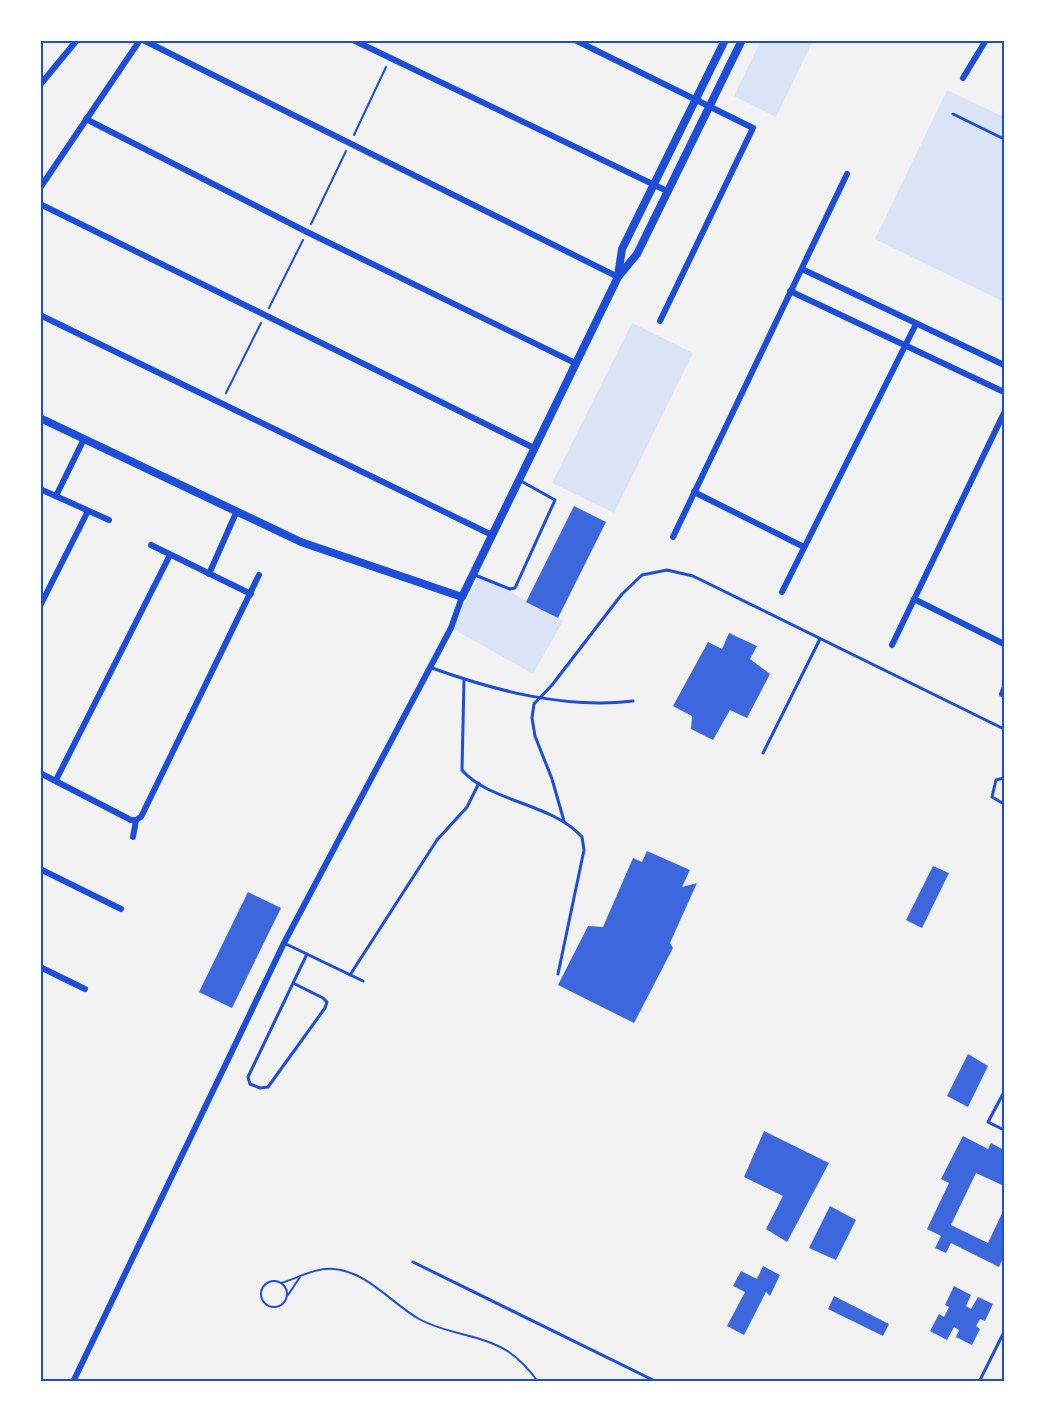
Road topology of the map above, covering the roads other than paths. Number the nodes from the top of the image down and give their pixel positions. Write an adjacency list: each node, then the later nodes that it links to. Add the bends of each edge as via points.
1 (77, 40): 9 (street)
2 (142, 40): 13 (street); 21 (street)
3 (353, 40): 16 (street)
4 (575, 40): 10 (street)
5 (725, 40): 10 (street)
6 (742, 40): 11 (street)
7 (986, 40): 8 (street)
8 (963, 78)
9 (40, 85)
10 (696, 100): 11 (street); 16 (street)
11 (709, 107): 18 (street); 24 (street, via 753,128)
12 (953, 114): 14 (lane)
13 (86, 119): 17 (street); 27 (street)
14 (1005, 139)
15 (847, 174): 20 (street)
16 (654, 185): 18 (street); 21 (street, via 622,249)
17 (40, 188)
18 (668, 191): 21 (street, via 637,254)
19 (40, 204): 33 (street)
20 (802, 269): 22 (street); 25 (street)
21 (618, 277): 27 (street)
22 (790, 291): 26 (street); 36 (street)
23 (40, 315): 41 (street)
24 (660, 321)
25 (916, 324): 26 (street); 28 (street)
26 (905, 345): 29 (street); 44 (street)
27 (575, 363): 33 (street)
28 (1005, 365)
29 (1005, 392)
30 (1005, 413): 52 (street)
31 (40, 418): 32 (street)
32 (84, 440): 37 (street); 39 (street)
33 (534, 448): 34 (street)
34 (519, 479): 41 (street); 47 (lane, via 553,497 555,506 515,588)
35 (40, 489): 37 (street)
36 (694, 492): 42 (street); 44 (street)
37 (56, 496): 38 (street)
38 (88, 511): 40 (street); 53 (street)
39 (236, 513): 46 (street); 51 (street, via 349,561)
40 (109, 520)
41 (492, 535): 47 (street)
42 (673, 537)
43 (152, 545): 45 (street)
44 (804, 547): 49 (street)
45 (170, 555): 46 (street); 65 (street)
46 (209, 574): 50 (street)
47 (473, 574): 51 (street)
48 (259, 575): 50 (street)
49 (782, 592)
50 (251, 594): 68 (street, via 141,817)
51 (462, 597): 57 (street)
52 (914, 599): 55 (street); 56 (street)
53 (40, 606)
54 (820, 639): 59 (lane, via 693,576 667,570 651,573 642,575 622,594); 61 (lane); 62 (lane)
55 (1005, 644)
56 (892, 645)
57 (430, 667): 58 (lane); 73 (street)
58 (464, 680): 59 (lane); 66 (lane, via 462,771)
59 (539, 698): 60 (lane, via 589,704); 69 (lane, via 532,718 535,736)
60 (633, 701)
61 (1005, 729)
62 (763, 753)
63 (40, 772): 65 (street)
64 (1005, 778): 67 (lane, via 996,780 991,792 992,797)
65 (56, 780): 68 (street)
66 (479, 783): 69 (lane); 77 (lane, via 467,807 437,840)
67 (1005, 804)
68 (136, 820): 70 (street)
69 (564, 821): 76 (lane, via 582,837 584,850)
70 (133, 837)
71 (40, 869): 72 (street)
72 (121, 909)
73 (284, 943): 74 (lane); 85 (street)
74 (307, 954): 77 (lane); 79 (lane)
75 (40, 968): 80 (street)
76 (558, 974)
77 (350, 975): 78 (lane)
78 (363, 981)
79 (293, 983): 79 (lane, via 327,1002 268,1086 260,1088 250,1084 248,1077)
80 (85, 989)
81 (1005, 1092): 82 (lane, via 988,1122)
82 (1005, 1130)
83 (413, 1262): 86 (lane)
84 (1005, 1332): 87 (lane)
85 (73, 1382)
86 (657, 1382)
87 (979, 1382)

